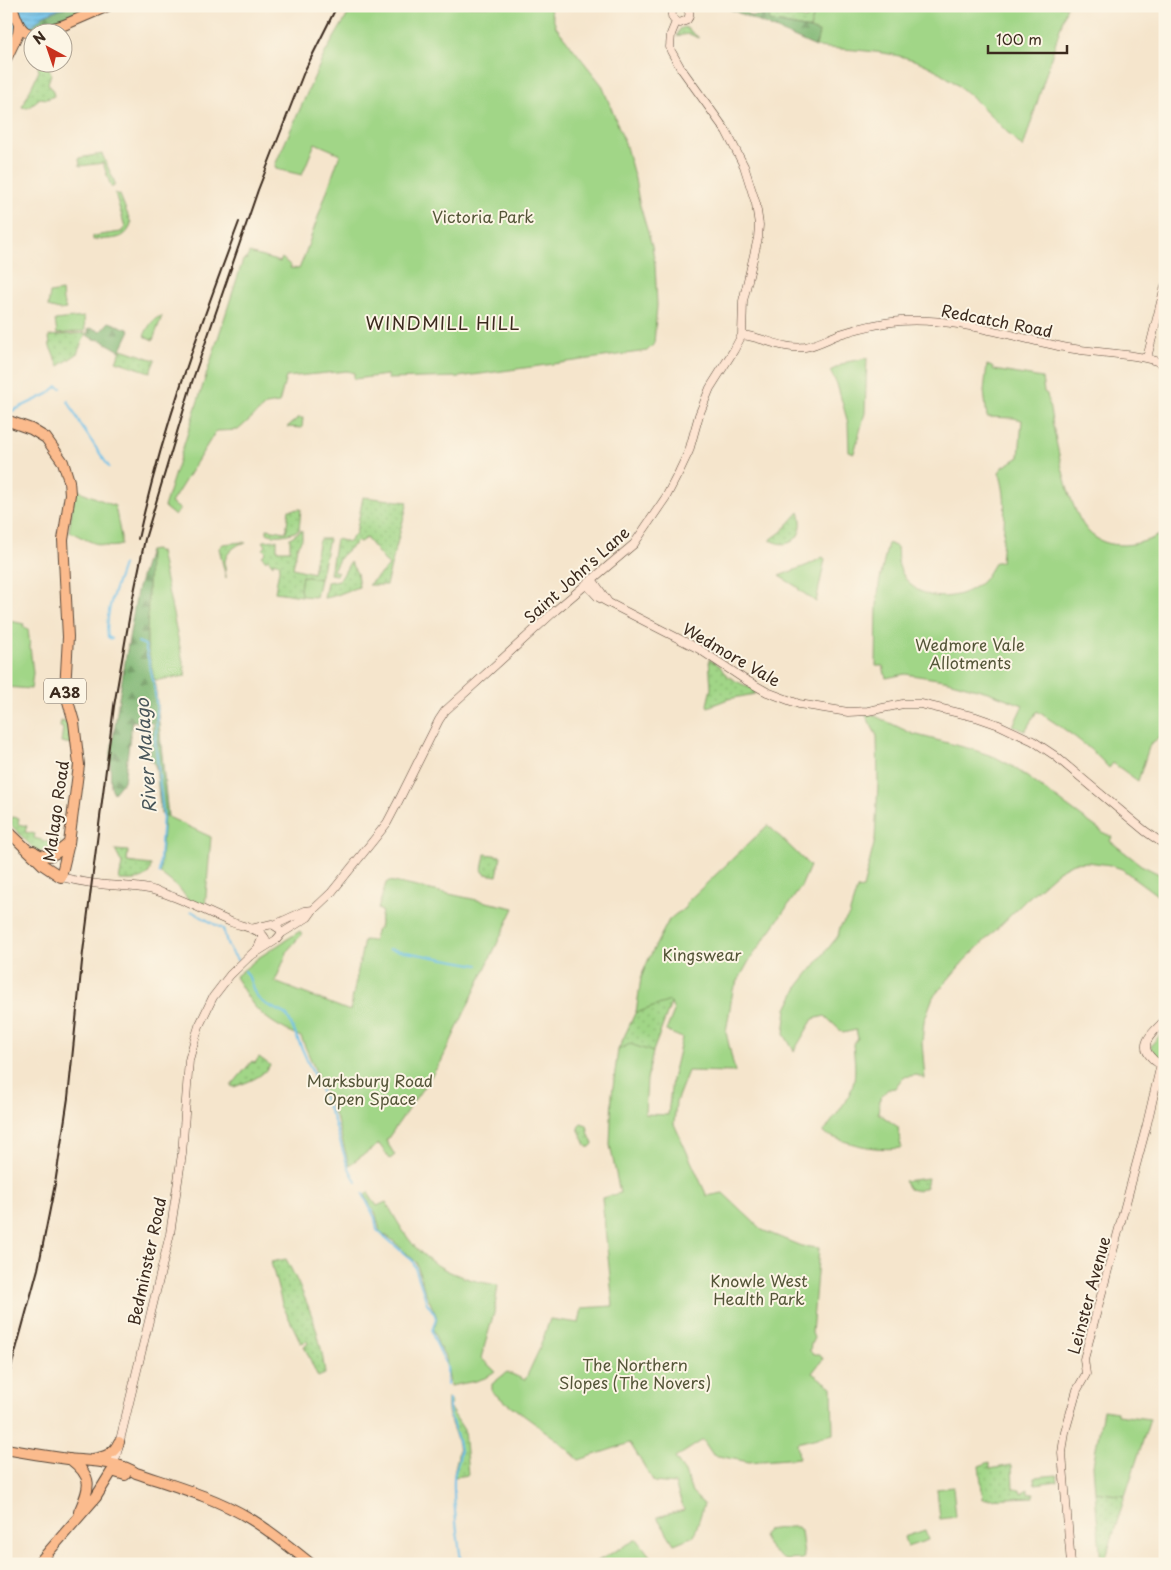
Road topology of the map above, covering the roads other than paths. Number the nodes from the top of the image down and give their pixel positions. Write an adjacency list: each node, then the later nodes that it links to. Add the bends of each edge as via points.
1 (12, 6): 7 (highway)
2 (108, 6): 5 (highway)
3 (676, 6): 6 (main road, via 671,14)
4 (685, 6): 6 (main road, via 688,19 683,23)
5 (71, 22)
6 (676, 22): 11 (main road, Saint John's Lane, via 670,47 680,67 726,131 744,166 756,204 758,238 744,302)
7 (22, 28)
8 (22, 37): 9 (highway)
9 (8, 58)
10 (1165, 286): 12 (main road)
11 (742, 335): 12 (main road, Redcatch Road, via 784,347 805,347 874,325 933,321 1068,348); 15 (main road, Saint John's Lane, via 710,388 686,458 666,497 634,544)
12 (1148, 358): 13 (main road, Redcatch Road)
13 (1165, 364)
14 (9, 422): 17 (highway, Malago Road / A38, via 46,438 66,468 70,494 63,540 68,637 65,691 74,722 79,760)
15 (589, 581): 18 (main road, Wedmore Vale, via 598,597 706,653 768,692 799,704 848,712 921,704 999,725 1054,755); 21 (main road, Saint John's Lane, via 446,711 387,823 331,893)
16 (6, 829): 19 (highway)
17 (69, 843): 19 (highway, via 56,854 45,857); 20 (highway, Malago Road / A38)
18 (1165, 845)
19 (23, 846): 20 (highway, via 46,868)
20 (61, 876): 23 (main road, via 82,882 156,891)
21 (313, 910): 22 (main road, Saint John's Lane); 25 (main road, Saint John's Lane)
22 (272, 925): 23 (main road, Saint John's Lane); 24 (main road, via 264,928); 25 (main road, via 279,931)
23 (250, 929): 24 (main road)
24 (263, 935): 25 (main road, via 268,941); 26 (main road, Bedminster Road)
25 (276, 939): 26 (main road, Bedminster Road)
26 (252, 955): 29 (main road, Bedminster Road, via 219,988 207,1008 189,1060 182,1154 170,1234)
27 (1165, 1020): 28 (main road, via 1146,1041 1145,1047 1148,1055)
28 (1163, 1064): 39 (main road, Leinster Avenue, via 1084,1359 1085,1377 1077,1390 1063,1445)
29 (119, 1442): 32 (highway, via 107,1455); 33 (main road, Bedminster Road)
30 (6, 1449): 31 (highway)
31 (70, 1459): 32 (highway); 34 (highway, via 85,1473)
32 (85, 1460): 33 (highway)
33 (113, 1468): 35 (highway, Bedminster Road); 38 (highway, via 128,1476 136,1473 213,1500 240,1513)
34 (88, 1486): 35 (highway); 36 (highway)
35 (96, 1497): 36 (highway, Bedminster Road)
36 (76, 1520): 37 (highway, Bedminster Road)
37 (38, 1564)
38 (311, 1564)
39 (1071, 1564)

